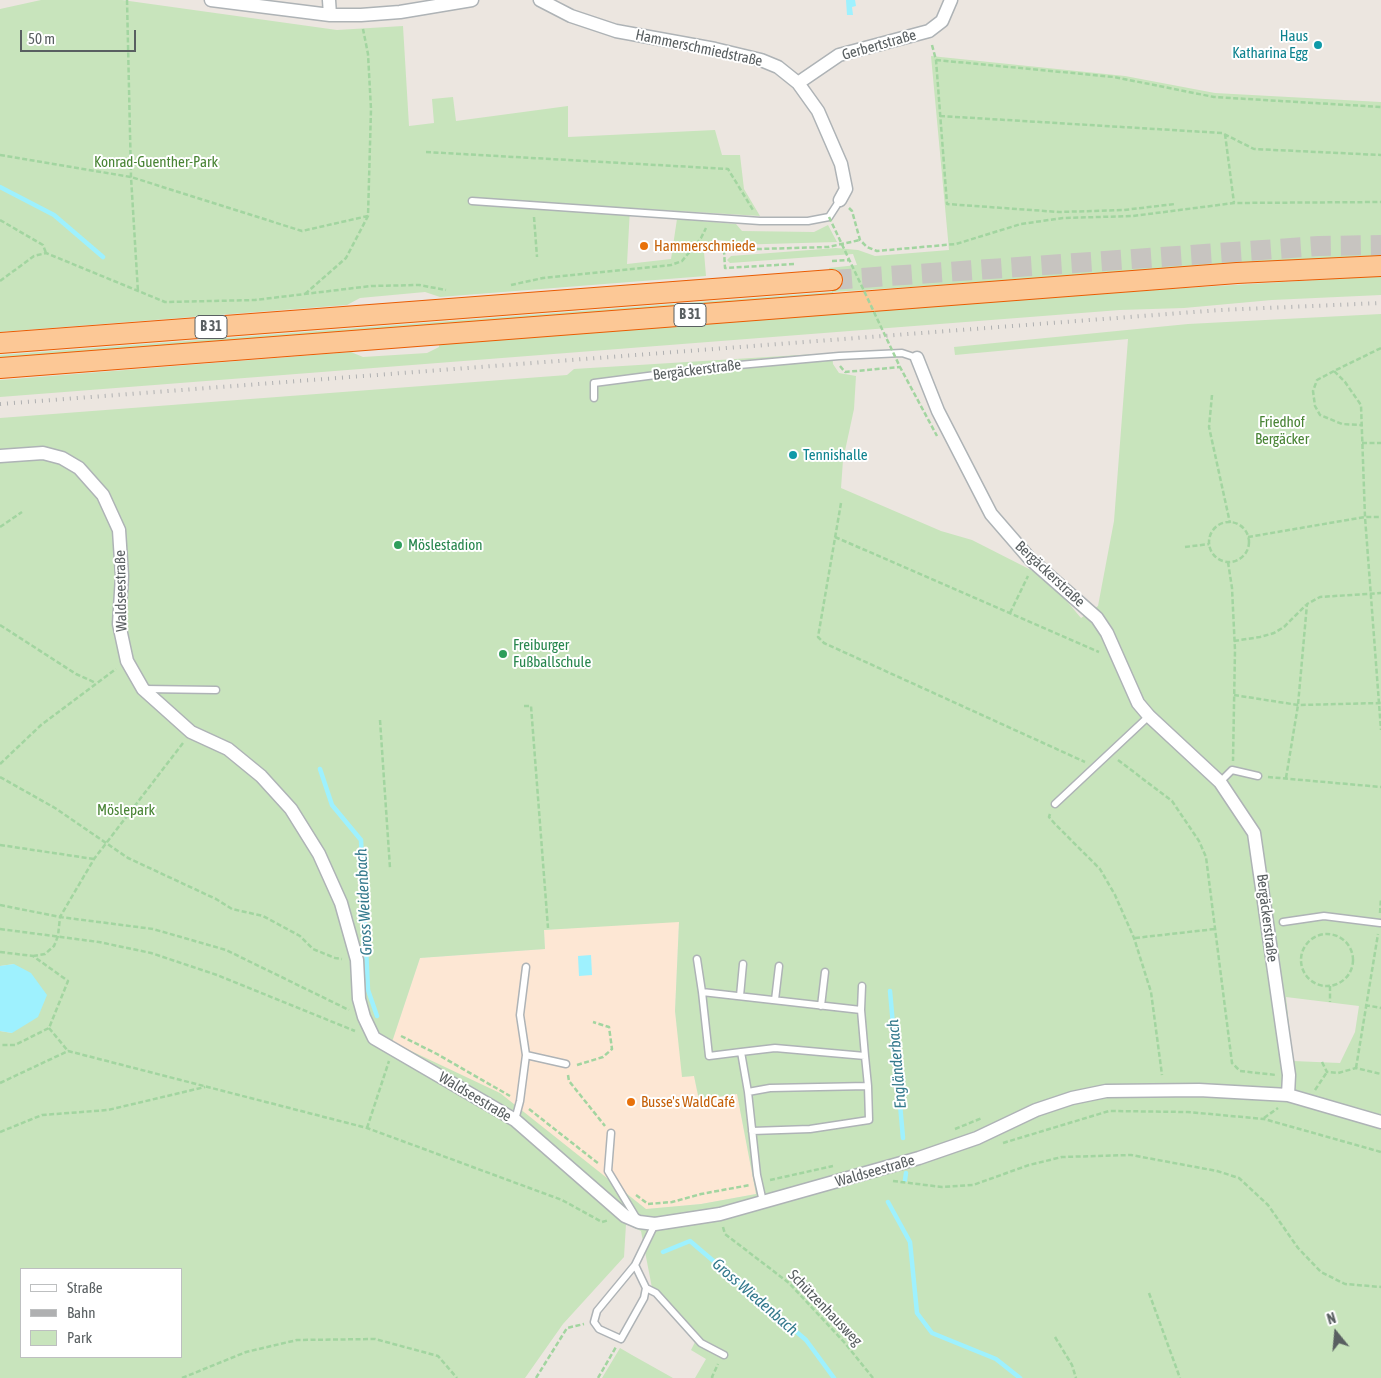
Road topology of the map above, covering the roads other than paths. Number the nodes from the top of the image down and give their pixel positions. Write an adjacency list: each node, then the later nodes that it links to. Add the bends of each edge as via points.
1 (211, 0): 6 (street)
2 (329, 0): 6 (street)
3 (472, 0): 6 (street, via 400,12)
4 (540, 0): 7 (street, Hammerschmiedstraße, via 572,16 616,31 761,60 778,67)
5 (951, 0): 7 (street, Gerbertstraße, via 942,21 929,31 839,55)
6 (330, 15)
7 (798, 83): 8 (street, Hammerschmiedstraße, via 818,111 841,164 846,189)
8 (840, 200): 9 (lane, Hammerschmiedstraße, via 829,217 760,222)
9 (472, 201)
10 (1381, 266): 14 (highway, B 31, via 1236,273)
11 (831, 270): 12 (highway, B 31)
12 (0, 342)
13 (917, 358): 15 (lane, Bergäckerstraße, via 902,353 717,366 594,383); 19 (street, Bergäckerstraße, via 938,411 991,514 1036,564 1097,618 1138,703)
14 (0, 368)
15 (594, 398)
16 (0, 456): 17 (street, Waldseestraße, via 43,453 62,458 79,468 104,495 119,530 122,576 119,624 127,660)
17 (144, 689): 18 (lane); 43 (street, Waldseestraße, via 191,732 228,749 261,776 291,809 323,862 341,903 357,960 359,999 374,1038)
18 (216, 690)
19 (1148, 716): 21 (street, Bergäckerstraße); 22 (lane)
20 (1258, 776): 21 (lane, via 1232,770)
21 (1220, 782): 42 (street, Bergäckerstraße, via 1254,833 1289,1074)
22 (1055, 804)
23 (1283, 922): 24 (lane, via 1324,916)
24 (1380, 923)
25 (697, 959): 31 (lane)
26 (743, 964): 32 (lane)
27 (779, 966): 33 (lane)
28 (526, 967): 37 (lane, via 520,1015)
29 (825, 972): 34 (lane)
30 (862, 986): 35 (lane)
31 (702, 992): 32 (lane); 36 (lane, via 709,1056)
32 (740, 996): 33 (lane)
33 (775, 1000): 34 (lane)
34 (821, 1006): 35 (lane)
35 (861, 1010): 38 (lane)
36 (741, 1052): 38 (lane, via 775,1048); 41 (lane)
37 (526, 1055): 39 (lane); 43 (lane)
38 (865, 1056): 40 (lane)
39 (566, 1064)
40 (868, 1086): 41 (lane, via 770,1088); 45 (lane, via 869,1120 810,1129)
41 (748, 1092): 45 (lane)
42 (1288, 1095): 44 (street, Waldseestraße); 47 (street, Waldseestraße, via 1199,1090 1106,1091 1036,1110 978,1138 919,1158)
43 (515, 1120): 48 (street, Waldseestraße, via 625,1216)
44 (1381, 1122)
45 (752, 1131): 47 (lane)
46 (611, 1133): 48 (lane, via 608,1171)
47 (763, 1202): 49 (street, Waldseestraße, via 720,1214)
48 (638, 1222): 49 (street, Waldseestraße)
49 (655, 1224): 50 (lane)
50 (635, 1265): 51 (lane); 51 (lane, via 597,1311 594,1322 599,1329 621,1339 644,1298)
51 (646, 1288): 52 (lane, via 656,1293 701,1343)
52 (724, 1355)

